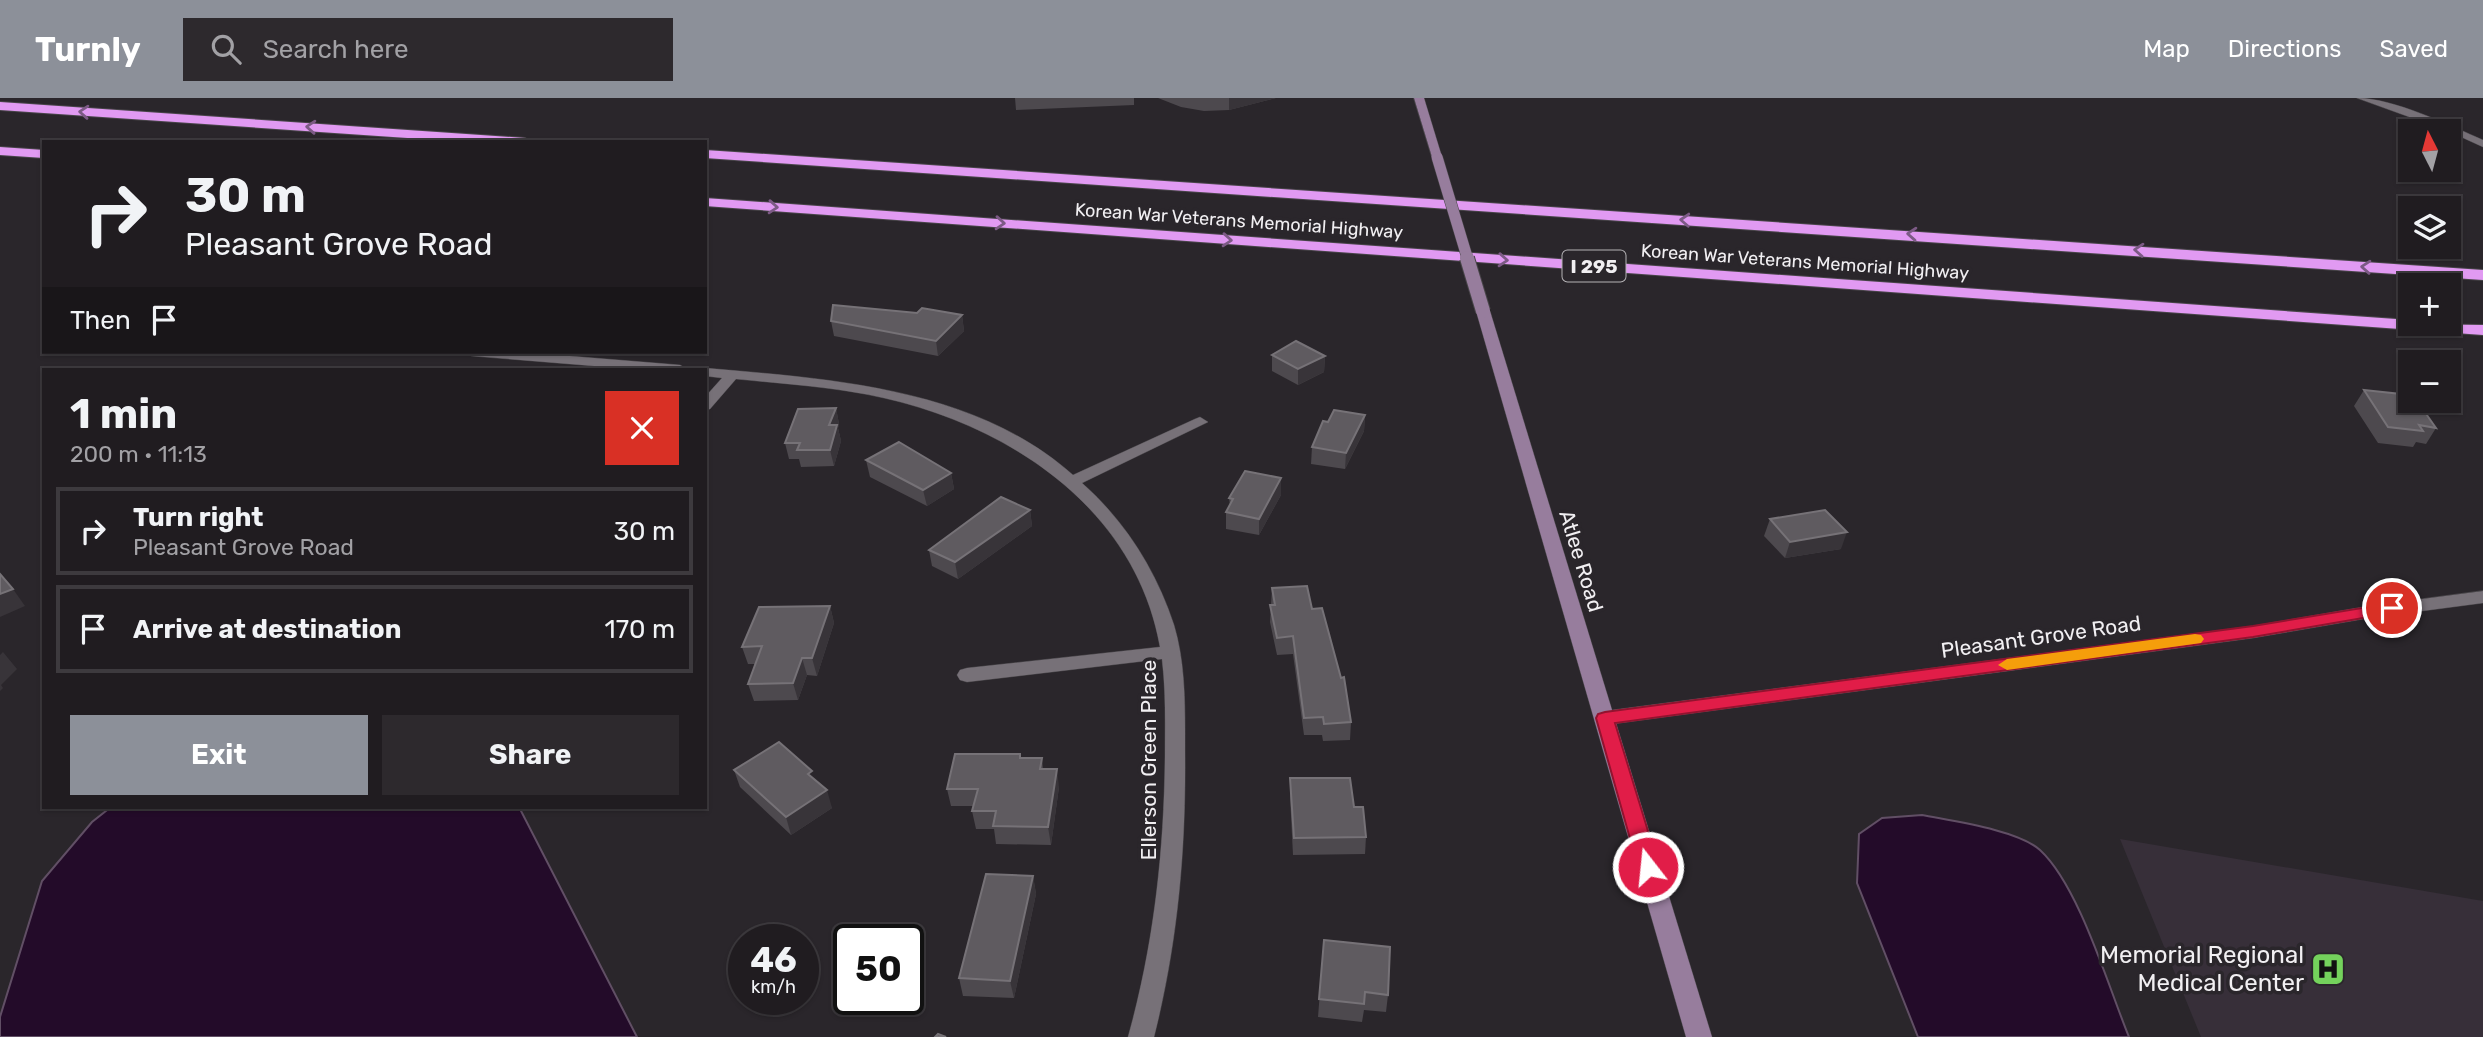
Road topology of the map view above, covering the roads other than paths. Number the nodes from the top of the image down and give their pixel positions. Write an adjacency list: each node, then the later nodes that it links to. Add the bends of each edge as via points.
1 (1419, 98): 22 (main road, Atlee Road, bridge)
2 (2362, 98): 5 (street)
3 (0, 106): 4 (highway, one-way to 3)
4 (497, 140)
5 (2483, 144)
6 (0, 150): 7 (highway)
7 (42, 154)
8 (707, 154): 10 (highway, Korean War Veterans Memorial Highway, one-way to 8)
9 (707, 202): 11 (highway, Korean War Veterans Memorial Highway / I 295, one-way to 11)
10 (2483, 275)
11 (2483, 330)
12 (496, 354): 13 (street)
13 (668, 368)
14 (707, 372): 15 (street, Ellerson Green Place)
15 (732, 374): 16 (street); 18 (street, Ellerson Green Place, via 840,386 933,407 1015,441)
16 (707, 404)
17 (1200, 422): 18 (street)
18 (1073, 481): 20 (street, Ellerson Green Place, via 1124,535 1149,579)
19 (2483, 597): 22 (street, Pleasant Grove Road)
20 (1171, 652): 21 (street); 23 (street, Ellerson Green Place, via 1175,834 1169,910)
21 (967, 675)
22 (1605, 718): 24 (main road, Atlee Road)
23 (1141, 1037)
24 (1699, 1037)

